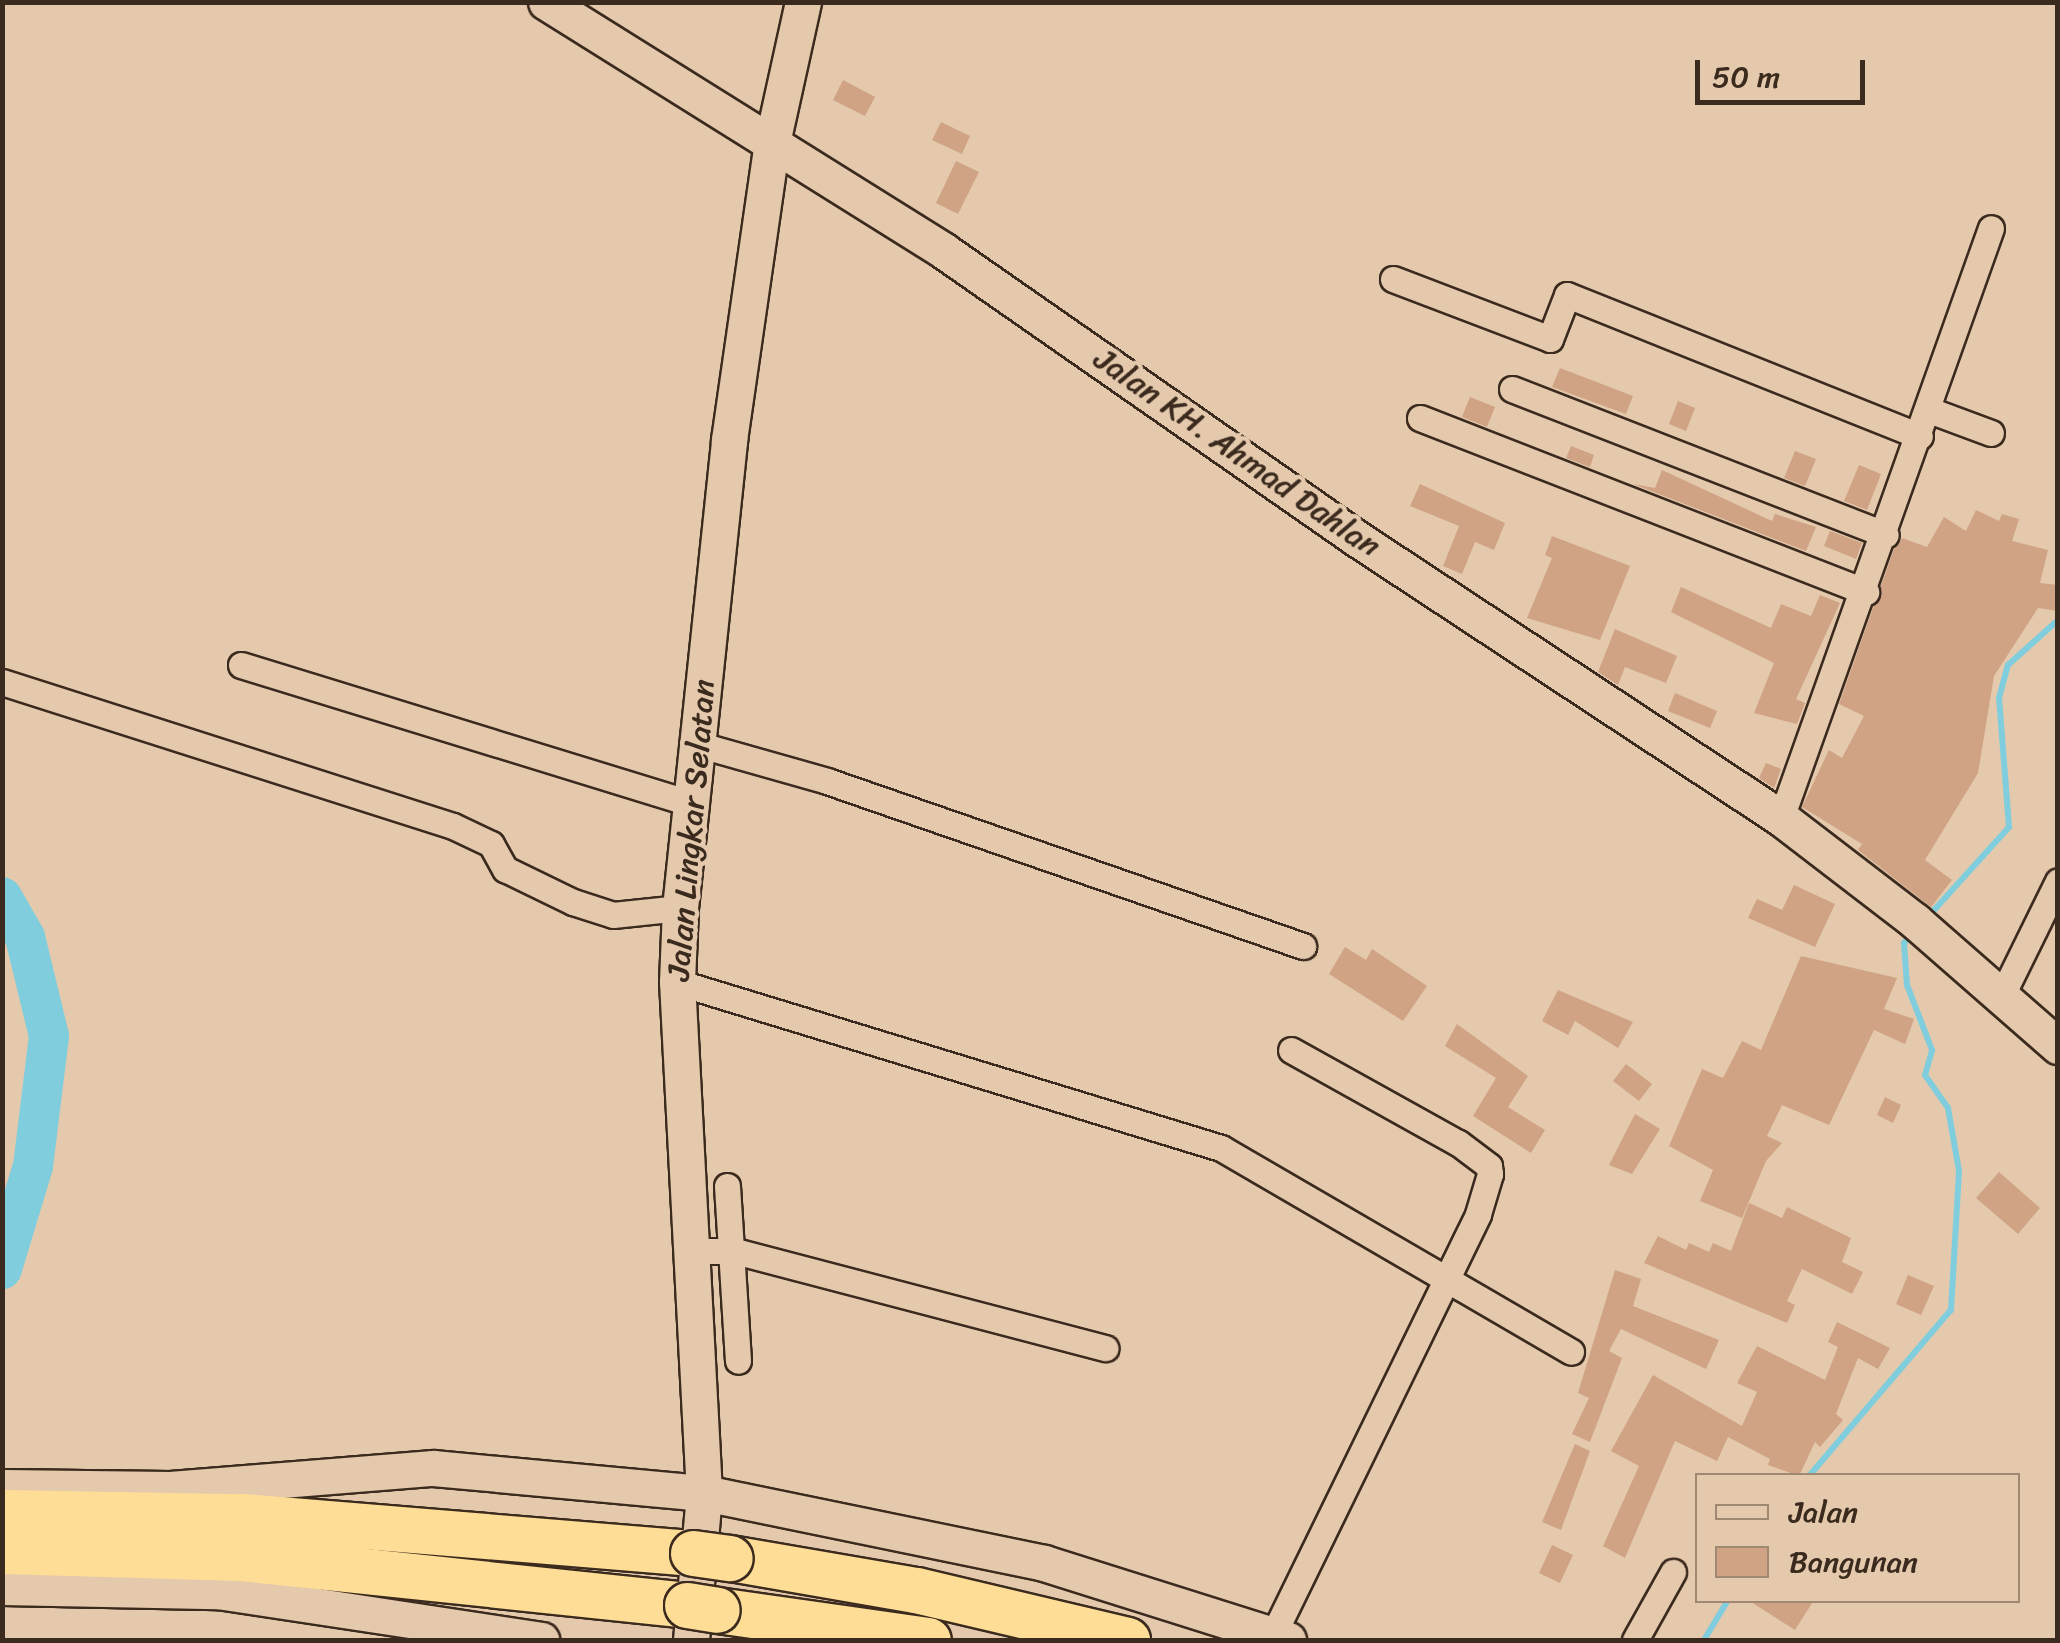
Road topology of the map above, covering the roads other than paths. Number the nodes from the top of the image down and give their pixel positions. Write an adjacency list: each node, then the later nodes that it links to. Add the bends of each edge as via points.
1 (546, 2): 3 (street, Jalan KH. Ahmad Dahlan)
2 (803, 2): 3 (street, Jalan Lingkar Selatan)
3 (766, 140): 15 (street, Jalan Lingkar Selatan); 17 (street, Jalan KH. Ahmad Dahlan, via 944,250 1356,538)
4 (1991, 228): 7 (street)
5 (1394, 280): 10 (street, via 1550,339 1567,295)
6 (1512, 389): 11 (street)
7 (1929, 410): 9 (street); 10 (street)
8 (1420, 418): 12 (street)
9 (1991, 433)
10 (1920, 436): 11 (street)
11 (1886, 534): 12 (street)
12 (1866, 592): 17 (street)
13 (241, 665): 16 (street)
14 (2, 682): 19 (street, via 453,826 491,844 505,869 573,902 613,915)
15 (700, 745): 16 (street, Jalan Lingkar Selatan); 20 (street, via 845,788)
16 (692, 804): 19 (street, Jalan Lingkar Selatan)
17 (1781, 818): 22 (street, Jalan KH. Ahmad Dahlan, via 1925,929)
18 (2058, 881): 22 (street)
19 (680, 908): 21 (street, Jalan Lingkar Selatan)
20 (1303, 946)
21 (677, 982): 26 (street, Jalan Lingkar Selatan); 28 (street, via 1220,1148)
22 (2000, 997): 23 (street, Jalan KH. Ahmad Dahlan)
23 (2058, 1046)
24 (1291, 1050): 28 (street, via 1489,1166 1488,1189)
25 (727, 1186): 27 (street)
26 (695, 1252): 27 (street); 33 (street, Jalan Lingkar Selatan)
27 (734, 1252): 29 (street); 31 (street)
28 (1446, 1279): 30 (street); 39 (street)
29 (1106, 1348)
30 (1571, 1352)
31 (738, 1360)
32 (2, 1487): 33 (street, via 170,1489 433,1468)
33 (704, 1493): 38 (street, Jalan Lingkar Selatan); 39 (street, via 1044,1563)
34 (2, 1512): 42 (highway, via 242,1516 711,1556 916,1590)
35 (2, 1551): 38 (highway, via 241,1558)
36 (1673, 1572): 43 (street)
37 (2, 1587): 40 (street, via 218,1591)
38 (699, 1619): 41 (highway)
39 (1281, 1638)
40 (541, 1640)
41 (928, 1640)
42 (1127, 1640)
43 (1635, 1640)

